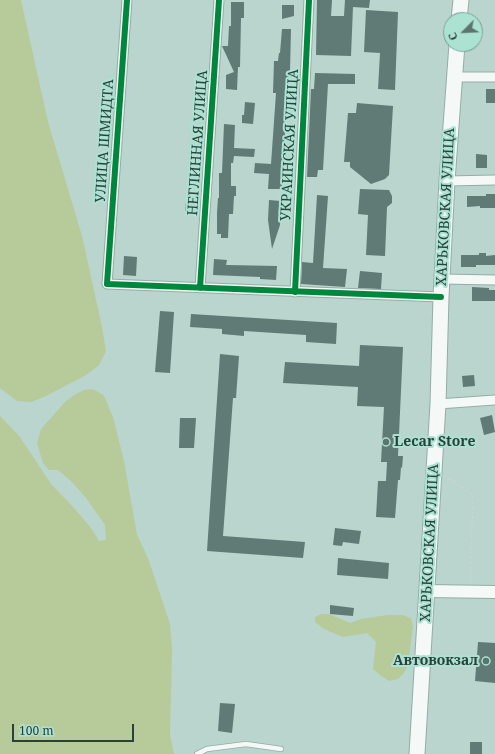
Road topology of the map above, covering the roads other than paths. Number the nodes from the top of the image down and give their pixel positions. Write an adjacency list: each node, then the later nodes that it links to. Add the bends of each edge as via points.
1 (126, 0): 13 (street, УЛИЦА ШМИДТА, via 107,284)
2 (220, 0): 13 (street, НЕГЛИННАЯ УЛИЦА)
3 (309, 0): 14 (street, УКРАИНСКАЯ УЛИЦА)
4 (460, 0): 5 (highway)
5 (459, 12)
6 (456, 52): 7 (highway, ХАРЬКОВСКАЯ УЛИЦА)
7 (454, 77): 8 (street); 10 (highway, ХАРЬКОВСКАЯ УЛИЦА)
8 (495, 77)
9 (495, 180): 10 (street)
10 (447, 181): 11 (highway, ХАРЬКОВСКАЯ УЛИЦА)
11 (442, 279): 12 (street); 15 (highway, ХАРЬКОВСКАЯ УЛИЦА)
12 (495, 280)
13 (200, 288): 14 (street)
14 (295, 292): 15 (street)
15 (441, 297): 17 (highway, ХАРЬКОВСКАЯ УЛИЦА)
16 (495, 400): 17 (street)
17 (438, 404): 18 (highway, ХАРЬКОВСКАЯ УЛИЦА)
18 (428, 591): 19 (main road); 22 (highway, ХАРЬКОВСКАЯ УЛИЦА)
19 (495, 592)
20 (281, 749): 21 (lane, via 246,744 207,749)
21 (197, 754)
22 (417, 754)

